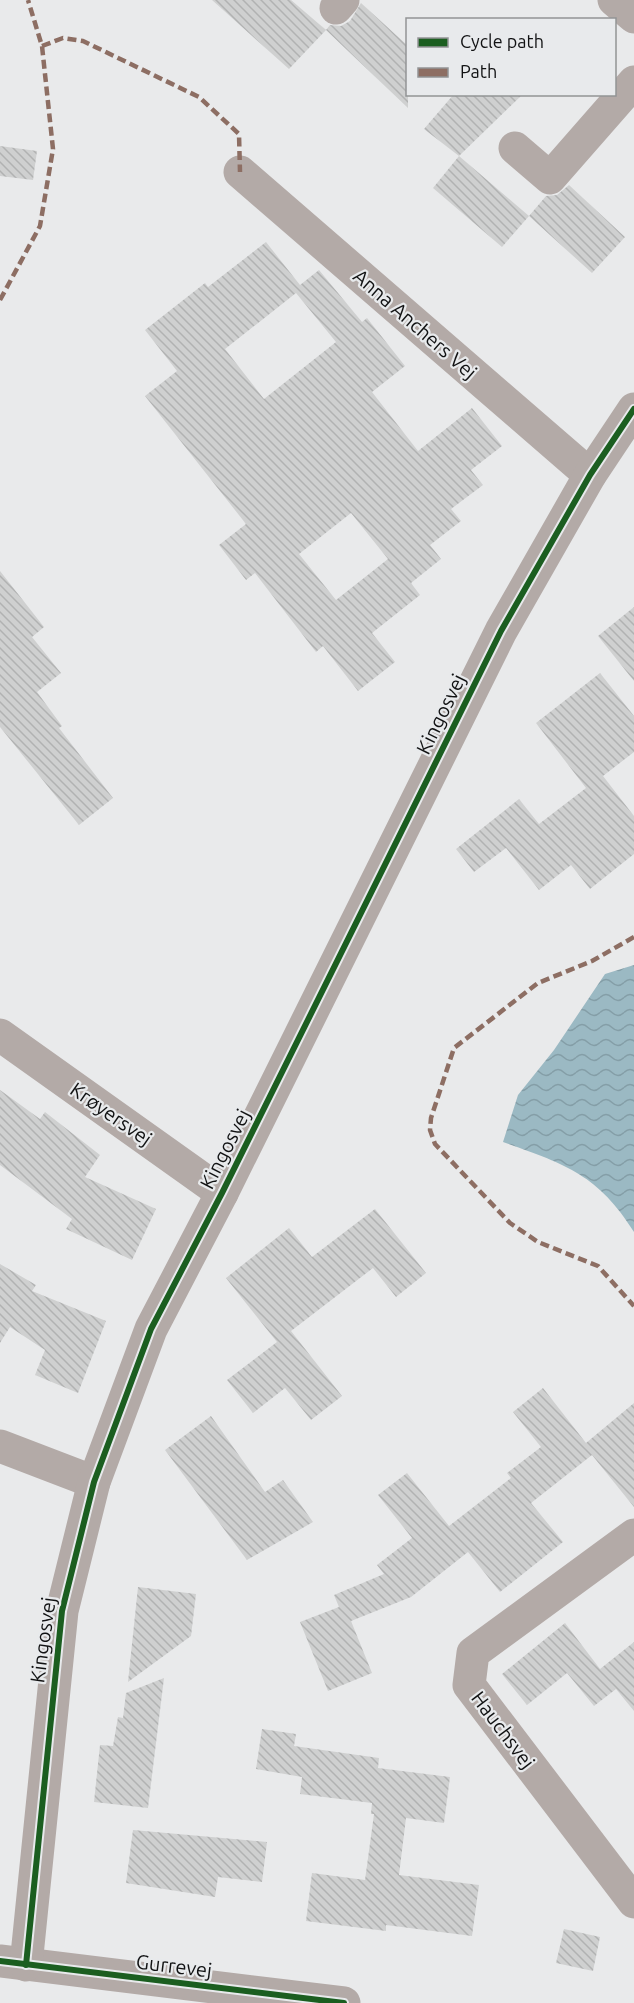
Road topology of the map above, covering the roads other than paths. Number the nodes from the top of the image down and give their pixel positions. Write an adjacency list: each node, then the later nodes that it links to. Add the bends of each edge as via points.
1 (614, 0): 2 (street)
2 (634, 17)
3 (634, 82): 4 (street, via 550,178)
4 (515, 148)
5 (240, 172): 7 (street, Anna Anchers Vej)
6 (634, 409): 7 (street, Kingosvej)
7 (590, 476): 9 (street, Kingosvej, via 501,631)
8 (0, 1035): 9 (street, Krøyersvej)
9 (222, 1193): 11 (street, Kingosvej, via 151,1329)
10 (0, 1446): 11 (street)
11 (94, 1482): 14 (street, Kingosvej, via 62,1611)
12 (634, 1535): 13 (street, Hauchsvej, via 473,1653 470,1685)
13 (634, 1902)
14 (13, 1963): 15 (street, Gurrevej)
15 (344, 2003)

